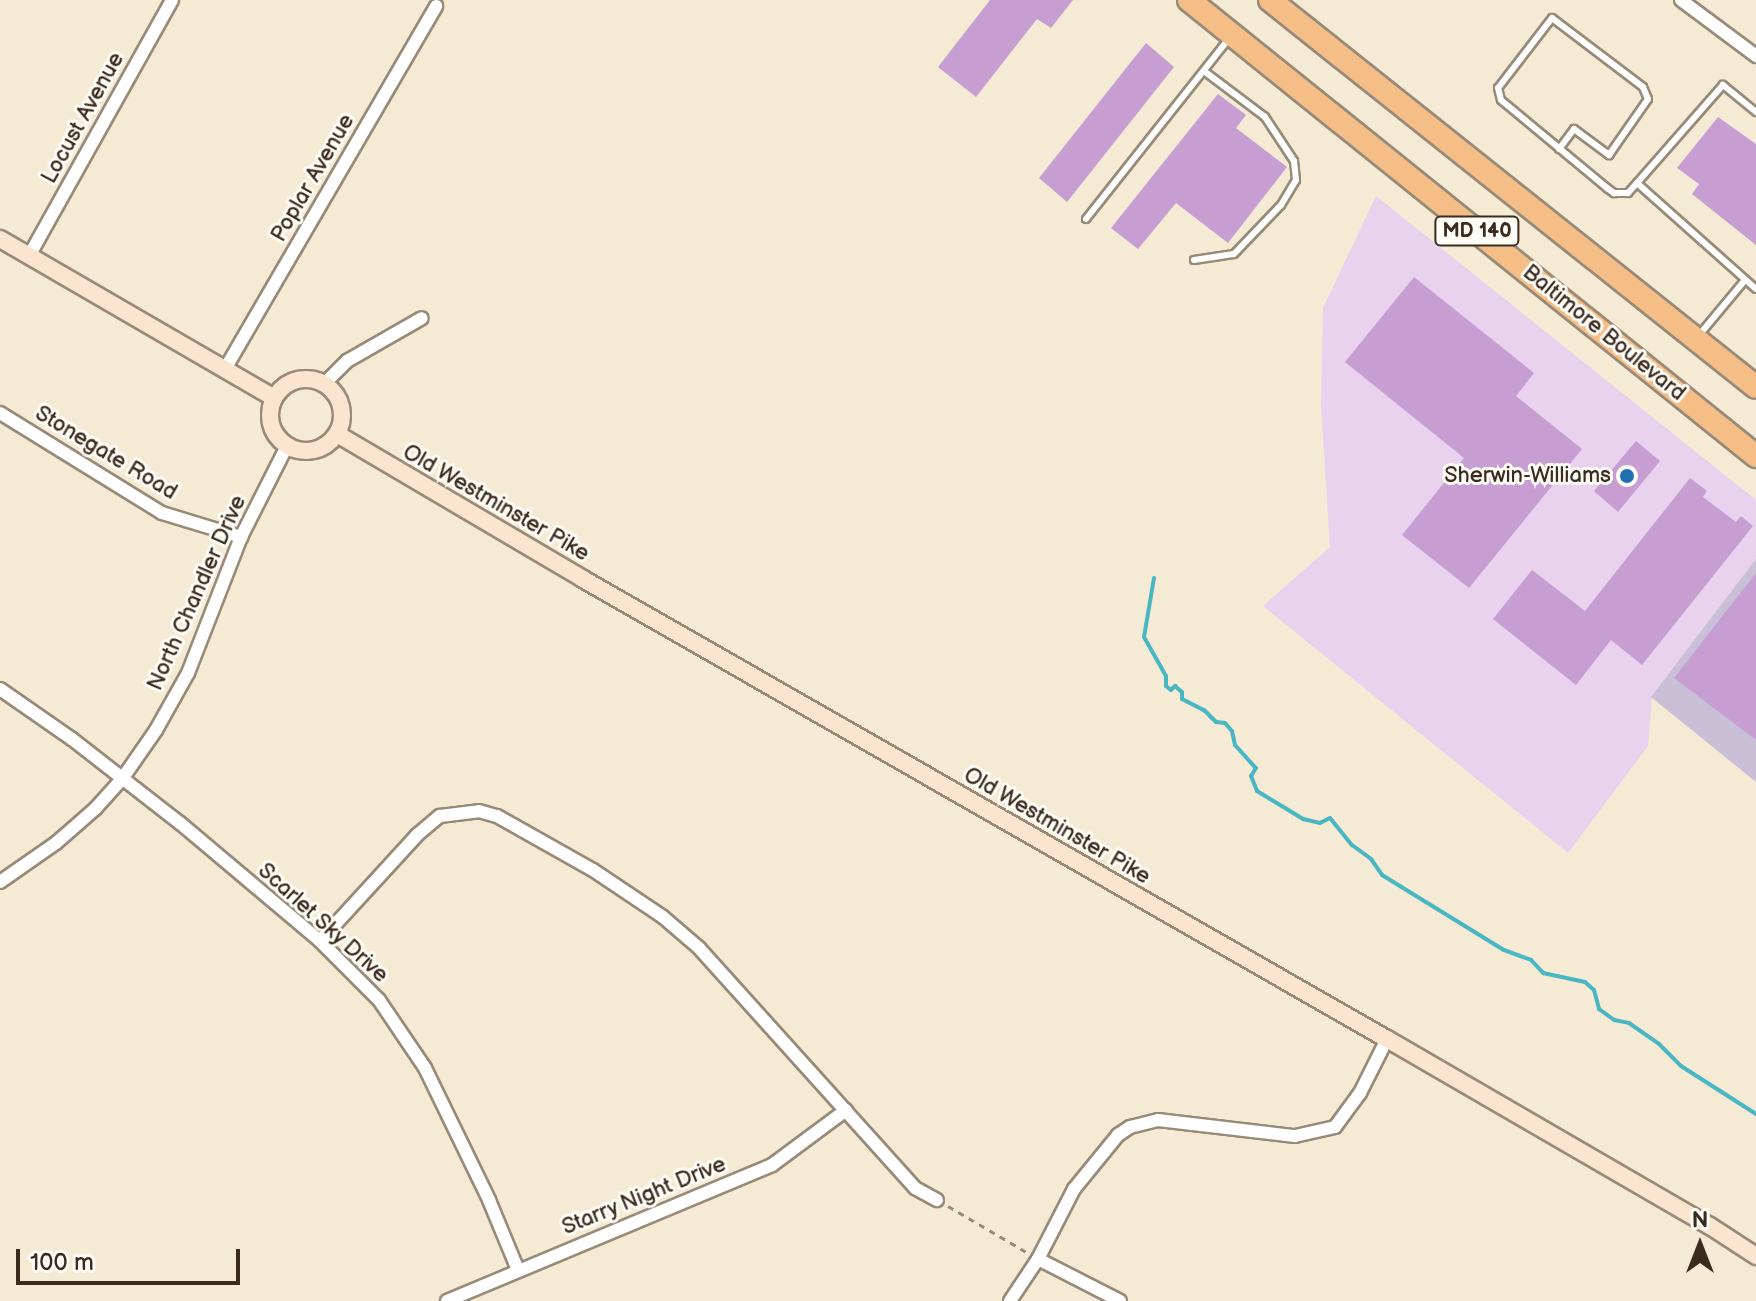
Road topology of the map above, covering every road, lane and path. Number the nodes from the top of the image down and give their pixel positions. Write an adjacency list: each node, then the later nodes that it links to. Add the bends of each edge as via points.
1 (172, 0): 14 (street, Locust Avenue)
2 (1189, 0): 6 (highway, Baltimore Boulevard / MD 140)
3 (1270, 0): 19 (highway, MD 140)
4 (1681, 0): 7 (street)
5 (436, 6): 20 (street, Poplar Avenue)
6 (1232, 34): 8 (lane); 27 (highway, Baltimore Boulevard / MD 140)
7 (1756, 56)
8 (1204, 71): 12 (lane); 15 (lane, via 1265,117 1294,161 1296,180 1281,205 1234,254)
9 (1756, 112): 11 (lane, via 1723,85)
10 (1559, 149): 10 (lane, via 1498,95 1503,80 1552,18 1643,87 1648,99 1609,155 1574,129); 11 (lane, via 1614,193 1628,193)
11 (1637, 183): 16 (lane)
12 (1086, 219)
13 (0, 239): 14 (main road)
14 (29, 256): 20 (main road)
15 (1194, 260)
16 (1745, 280): 17 (lane); 19 (lane)
17 (1756, 289)
18 (422, 318): 21 (street, via 347,361)
19 (1695, 340): 22 (highway, MD 140)
20 (225, 369): 23 (main road)
21 (324, 384): 23 (main road, via 301,378 285,384); 25 (main road, via 342,406)
22 (1756, 387)
23 (273, 397): 26 (main road, via 271,426)
24 (0, 413): 28 (street, Stonegate Road, via 162,513)
25 (337, 434): 26 (main road, via 319,449 304,452); 33 (main road, Old Westminster Pike)
26 (287, 446): 28 (street, North Chandler Drive)
27 (1756, 456)
28 (241, 537): 30 (street, North Chandler Drive, via 188,673)
29 (0, 689): 30 (street, Scarlet Sky Drive)
30 (122, 779): 31 (street, North Chandler Drive, via 56,843); 32 (street, Scarlet Sky Drive)
31 (0, 882)
32 (320, 941): 34 (street, via 440,816 479,811 497,816 663,917 699,948); 38 (street, Scarlet Sky Drive, via 379,1000 425,1068)
33 (1387, 1039): 36 (main road, Old Westminster Pike); 37 (street, via 1360,1093 1335,1127 1295,1136 1158,1120 1130,1127 1090,1166)
34 (846, 1110): 35 (street, via 915,1188); 38 (street, Starry Night Drive, via 772,1165)
35 (937, 1200): 37 (path)
36 (1756, 1256)
37 (1038, 1259): 40 (street); 41 (street)
38 (518, 1270): 39 (street, Starry Night Drive)
39 (447, 1301)
40 (1010, 1301)
41 (1120, 1301)

